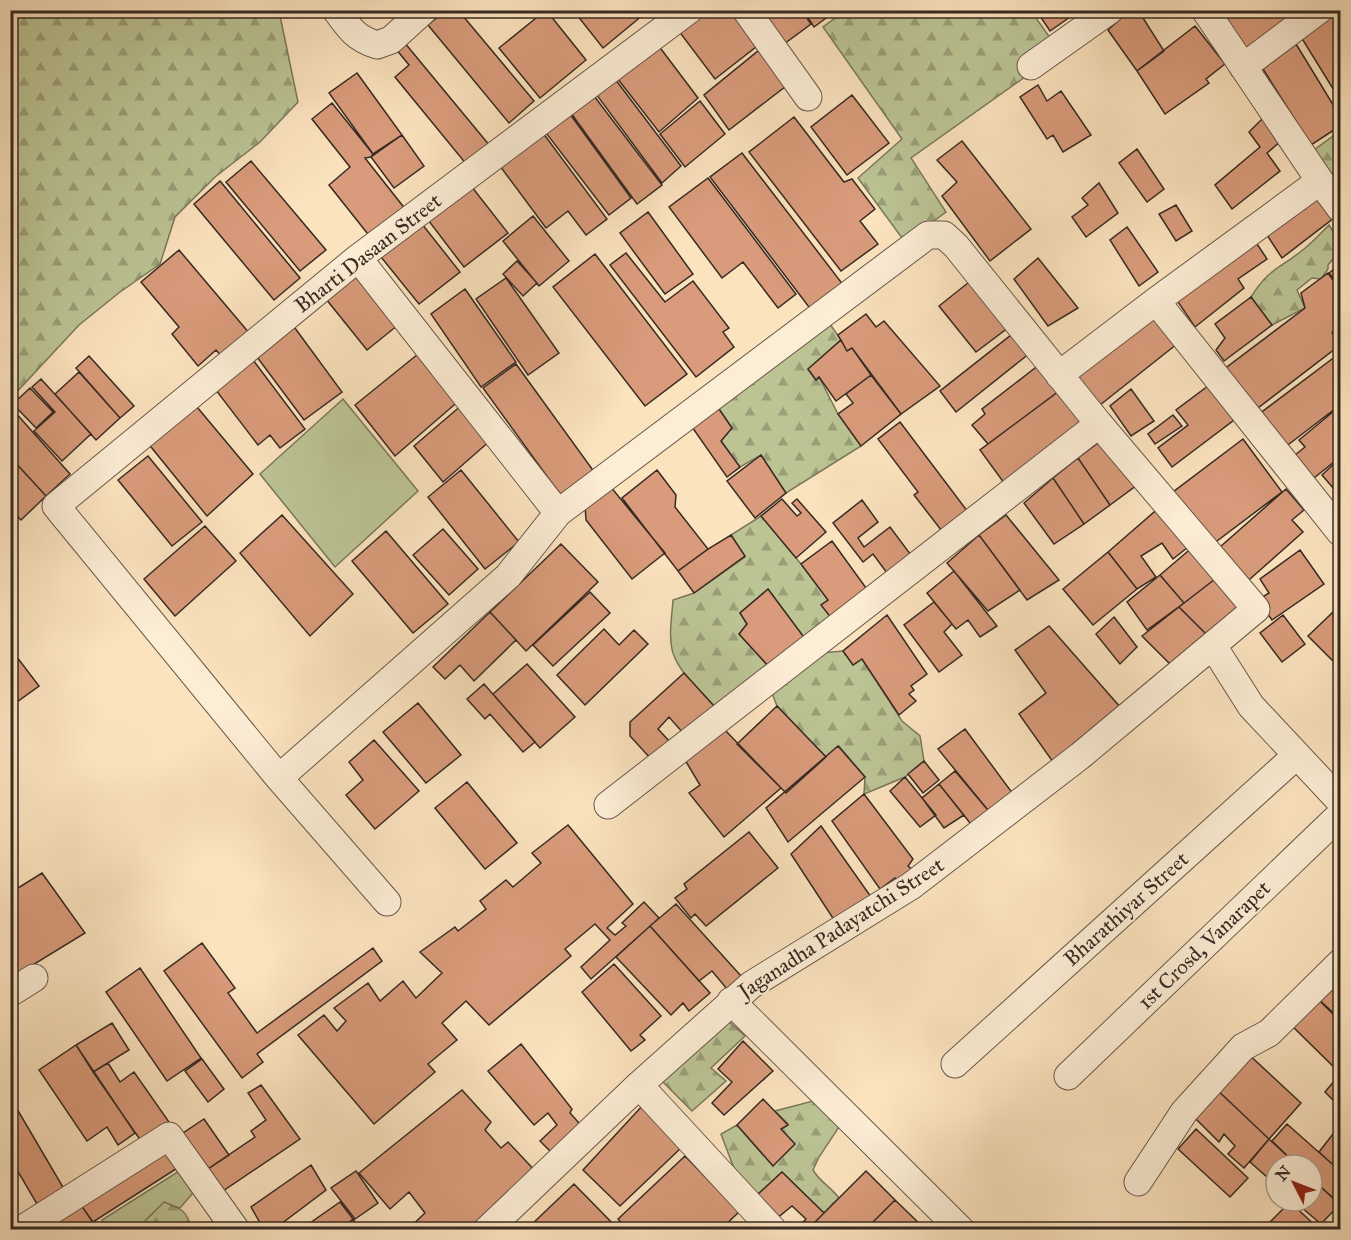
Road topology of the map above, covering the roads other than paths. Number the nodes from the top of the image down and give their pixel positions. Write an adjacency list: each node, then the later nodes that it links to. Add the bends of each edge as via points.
1 (336, 10): 2 (street, via 361,40 376,45 391,40)
2 (424, 10)
3 (689, 10): 13 (street, Bharti Dasaan Street)
4 (746, 10): 10 (street)
5 (1110, 10): 8 (street)
6 (1205, 10): 9 (street)
7 (1319, 10): 9 (street)
8 (1031, 66)
9 (1244, 67): 11 (street)
10 (808, 97)
11 (1320, 181): 12 (street); 14 (street)
12 (1341, 208)
13 (358, 258): 17 (street); 21 (street, Bharti Dasaan Street, via 56,506)
14 (1156, 301): 15 (street); 18 (street)
15 (1059, 375): 16 (street); 17 (street, via 956,246 944,235 928,235)
16 (1099, 424): 19 (street, Jaganadha Padayatchi Street, via 1256,609); 23 (street)
17 (558, 513): 21 (street, via 508,576)
18 (1341, 532)
19 (1213, 646): 20 (street, via 1251,706); 29 (street, Jaganadha Padayatchi Street, via 1080,756 911,886)
20 (1297, 755): 22 (street); 30 (street, Bharathiyar Street)
21 (279, 778): 25 (street)
22 (1341, 801)
23 (608, 805)
24 (1341, 815): 31 (street, 1st Crosd, Vanarapet)
25 (387, 903)
26 (1341, 963): 33 (street, via 1269,1033 1243,1047 1184,1112)
27 (34, 978): 28 (street)
28 (10, 993)
29 (731, 1001): 32 (street, Jaganadha Padayatchi Street); 38 (street)
30 (955, 1064)
31 (1068, 1076)
32 (639, 1085): 36 (street, Jaganadha Padayatchi Street); 37 (street)
33 (1138, 1182)
34 (21, 1230): 35 (street, via 170,1136)
35 (236, 1230)
36 (487, 1230)
37 (773, 1230)
38 (961, 1230)

